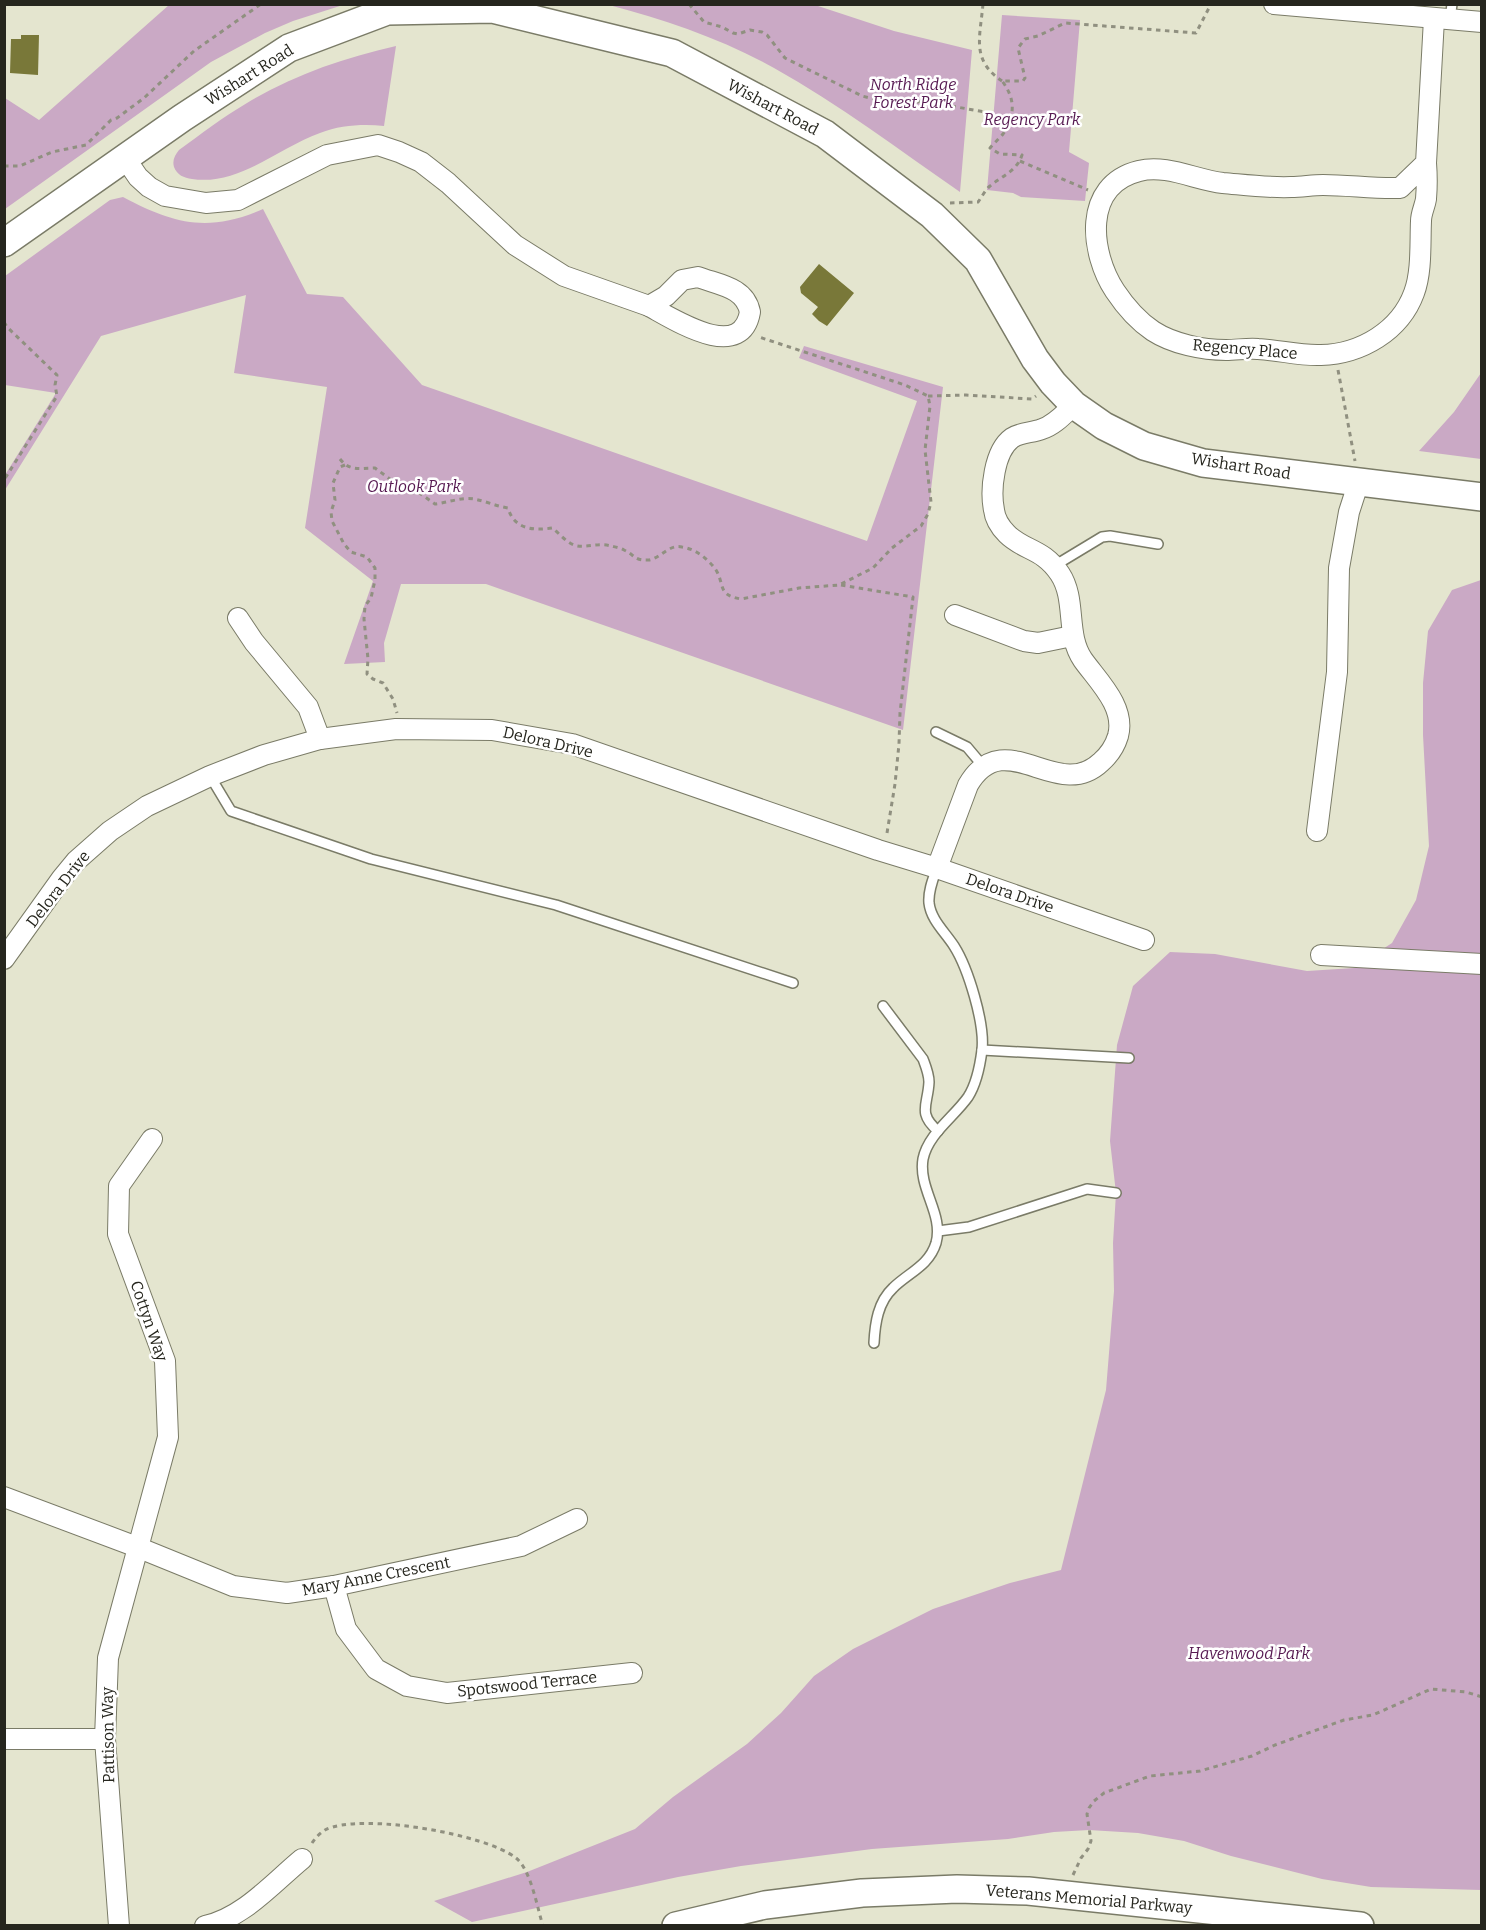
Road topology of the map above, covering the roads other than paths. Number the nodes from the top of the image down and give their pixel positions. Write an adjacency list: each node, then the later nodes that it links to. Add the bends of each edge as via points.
1 (1276, 5): 2 (street)
2 (1445, 14): 3 (street); 5 (street, Regency Place)
3 (1482, 22)
4 (125, 158): 8 (street, Wishart Road); 9 (street, via 138,177 165,196 206,203 238,200 327,155 378,145 421,162 515,245 564,276); 10 (street, Wishart Road, via 290,48 387,10 492,9 672,53 825,134 932,214 978,260 1035,359)
5 (1426, 163): 6 (street); 7 (street, Regency Place, via 1426,200)
6 (1400, 188): 7 (street); 7 (street, Regency Place, via 1278,188 1140,170 1122,176 1102,196 1097,213 1098,251 1114,290 1130,310 1170,340 1211,349 1335,354 1367,344 1401,316 1414,292)
7 (1421, 218)
8 (4, 243)
9 (650, 306): 9 (street, via 682,280 698,278 737,291 744,296 750,312 738,334 721,337 683,324)
10 (1074, 405): 11 (street, Wishart Road, via 1144,446 1203,463); 14 (street, via 1053,424 1012,439 997,459 993,494 1000,526)
11 (1359, 481): 12 (street, Wishart Road); 22 (street, via 1339,568 1336,672)
12 (1482, 497)
13 (1158, 544): 14 (lane, via 1102,537)
14 (1054, 566): 17 (street, via 1067,592)
15 (956, 615): 17 (street, via 1038,643)
16 (238, 618): 19 (street, via 308,707)
17 (1072, 636): 20 (street, via 1081,658 1116,709 1118,735 1108,756 1089,771 1068,775 1009,759)
18 (936, 732): 20 (lane, via 967,747)
19 (320, 739): 21 (street, Delora Drive); 23 (street, Delora Drive, via 396,729 492,730 572,744)
20 (983, 766): 23 (street, via 968,785)
21 (210, 776): 26 (street, Delora Drive, via 147,806 92,846 62,878); 28 (lane, via 231,811 371,860 556,904)
22 (1317, 831)
23 (937, 868): 24 (street, Delora Drive); 30 (lane, via 929,905 961,961 981,1022)
24 (1144, 940)
25 (1321, 955): 27 (street)
26 (4, 959)
27 (1482, 964)
28 (794, 983)
29 (883, 1006): 32 (lane, via 923,1059 929,1083 926,1116)
30 (982, 1050): 31 (lane); 32 (lane, via 969,1095)
31 (1129, 1058)
32 (938, 1131): 35 (lane, via 923,1159 923,1173)
33 (152, 1139): 39 (street, Cottyn Way, via 119,1186 118,1234 165,1361 168,1437)
34 (1116, 1193): 35 (lane, via 1087,1189 969,1227)
35 (938, 1231): 36 (lane, via 936,1243 923,1265 884,1299)
36 (874, 1343)
37 (4, 1497): 39 (street, Mary Anne Crescent)
38 (577, 1519): 40 (street, Mary Anne Crescent, via 521,1546)
39 (137, 1547): 40 (street, Mary Anne Crescent, via 233,1586 287,1593); 43 (street, Pattison Way, via 108,1658)
40 (334, 1586): 41 (street, Spotswood Terrace, via 346,1629 376,1669 407,1686 447,1693)
41 (632, 1673)
42 (4, 1739): 43 (street)
43 (105, 1739): 45 (street, Pattison Way)
44 (302, 1858): 46 (street, via 250,1904 218,1923)
45 (118, 1926)
46 (205, 1926)
47 (676, 1926): 48 (street, Veterans Memorial Parkway, via 765,1905 862,1893 957,1889 1105,1898)
48 (1360, 1926)

